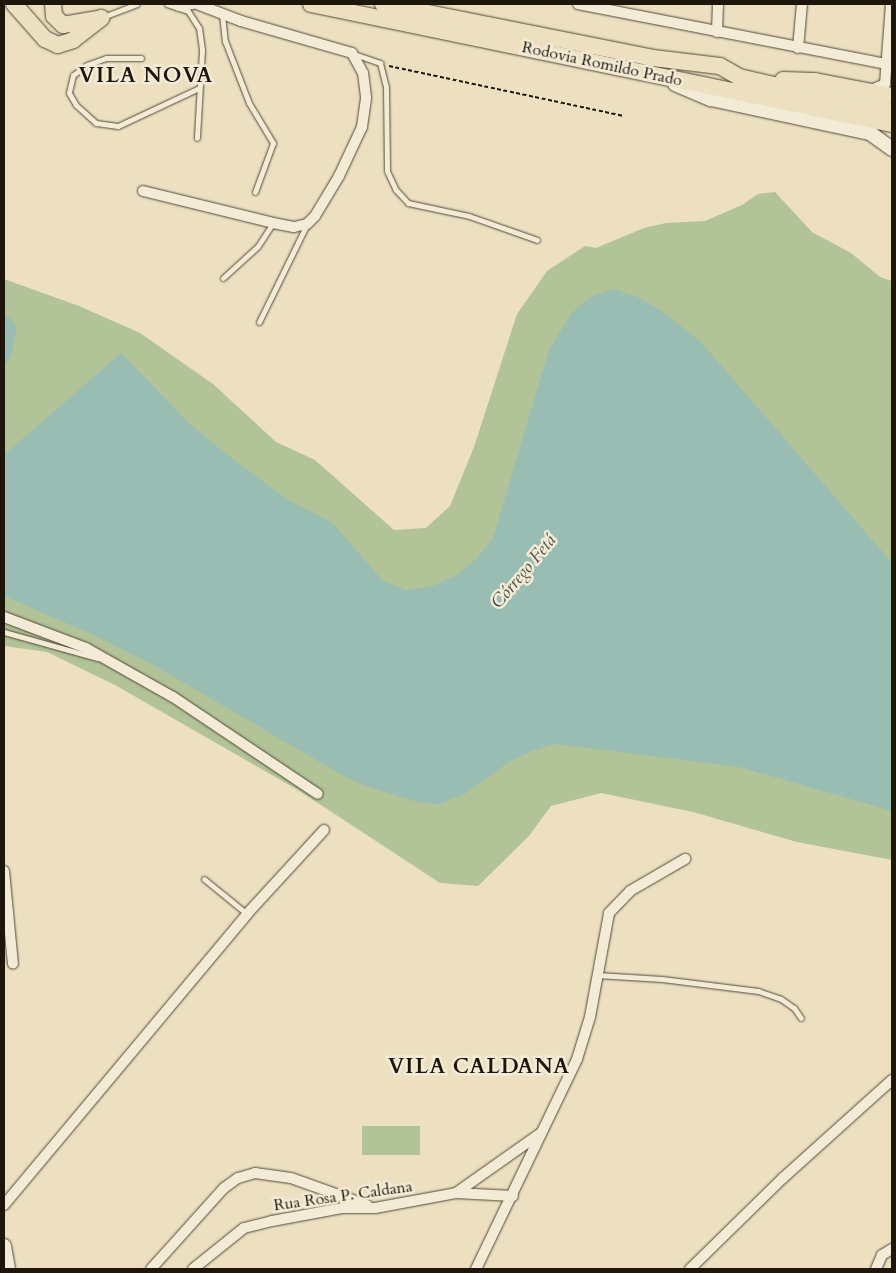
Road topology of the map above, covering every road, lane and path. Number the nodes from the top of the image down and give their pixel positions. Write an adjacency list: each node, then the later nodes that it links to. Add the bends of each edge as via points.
1 (14, 4): 16 (main road, via 45,39 58,45 74,40)
2 (53, 4): 16 (main road, via 54,16 64,25)
3 (137, 4): 16 (lane)
4 (167, 4): 13 (lane)
5 (193, 4): 13 (street)
6 (197, 4): 15 (street)
7 (311, 4): 24 (main road, Rodovia Romildo Prado)
8 (383, 4): 23 (main road, Rodovia Romildo Prado, via 653,58)
9 (578, 4): 14 (street)
10 (718, 4): 17 (street)
11 (802, 4): 18 (street)
12 (891, 4): 22 (street)
13 (179, 6): 25 (lane, via 195,18 199,28 202,50)
14 (624, 8): 17 (street)
15 (222, 12): 19 (street, via 241,21); 34 (lane, via 223,33 230,55 249,103 273,143)
16 (101, 18)
17 (717, 32): 18 (street)
18 (798, 48): 22 (street)
19 (352, 52): 21 (lane); 36 (street, via 363,72 366,97 362,128 339,176)
20 (141, 58): 25 (lane, via 106,58 73,75 69,93 76,105 96,123 118,126)
21 (380, 62): 29 (path, via 406,72); 37 (lane, via 386,87 387,171 396,190 408,202 495,224)
22 (889, 65): 26 (street, via 885,84)
23 (720, 66): 26 (main road, via 772,78); 28 (main road, Rodovia Romildo Prado, via 739,77)
24 (651, 74): 30 (main road, Rodovia Romildo Prado); 32 (street, via 711,99 870,134)
25 (199, 88): 31 (lane)
26 (865, 91): 27 (main road)
27 (892, 96)
28 (892, 112)
29 (624, 116)
30 (892, 124)
31 (198, 138)
32 (892, 149)
33 (143, 191): 35 (street)
34 (255, 192)
35 (273, 223): 36 (street); 38 (lane, via 258,246)
36 (307, 224): 39 (lane)
37 (537, 240)
38 (224, 278)
39 (259, 322)
40 (4, 617): 42 (street, via 86,648)
41 (4, 632): 42 (lane)
42 (110, 662): 43 (street, via 172,698)
43 (318, 794)
44 (324, 830): 48 (street)
45 (685, 859): 50 (street, via 630,891 615,904 609,913)
46 (4, 871): 49 (street)
47 (204, 880): 48 (lane)
48 (247, 914): 56 (street)
49 (13, 964)
50 (597, 975): 51 (lane, via 758,991 794,1008); 53 (street, via 590,1017 577,1059)
51 (801, 1018)
52 (892, 1080): 64 (street, via 783,1178)
53 (543, 1132): 54 (street); 55 (street)
54 (456, 1193): 55 (street, Rua Rosa P. Caldana); 57 (street, Rua Rosa P. Caldana)
55 (513, 1196): 63 (street)
56 (4, 1205)
57 (375, 1208): 61 (street, via 291,1178 255,1173 238,1178 224,1188); 62 (street, Rua Rosa P. Caldana, via 342,1208 244,1228)
58 (4, 1246): 60 (street)
59 (892, 1249): 65 (street, via 882,1255)
60 (8, 1269)
61 (151, 1269)
62 (193, 1269)
63 (476, 1269)
64 (690, 1269)
65 (876, 1269)

